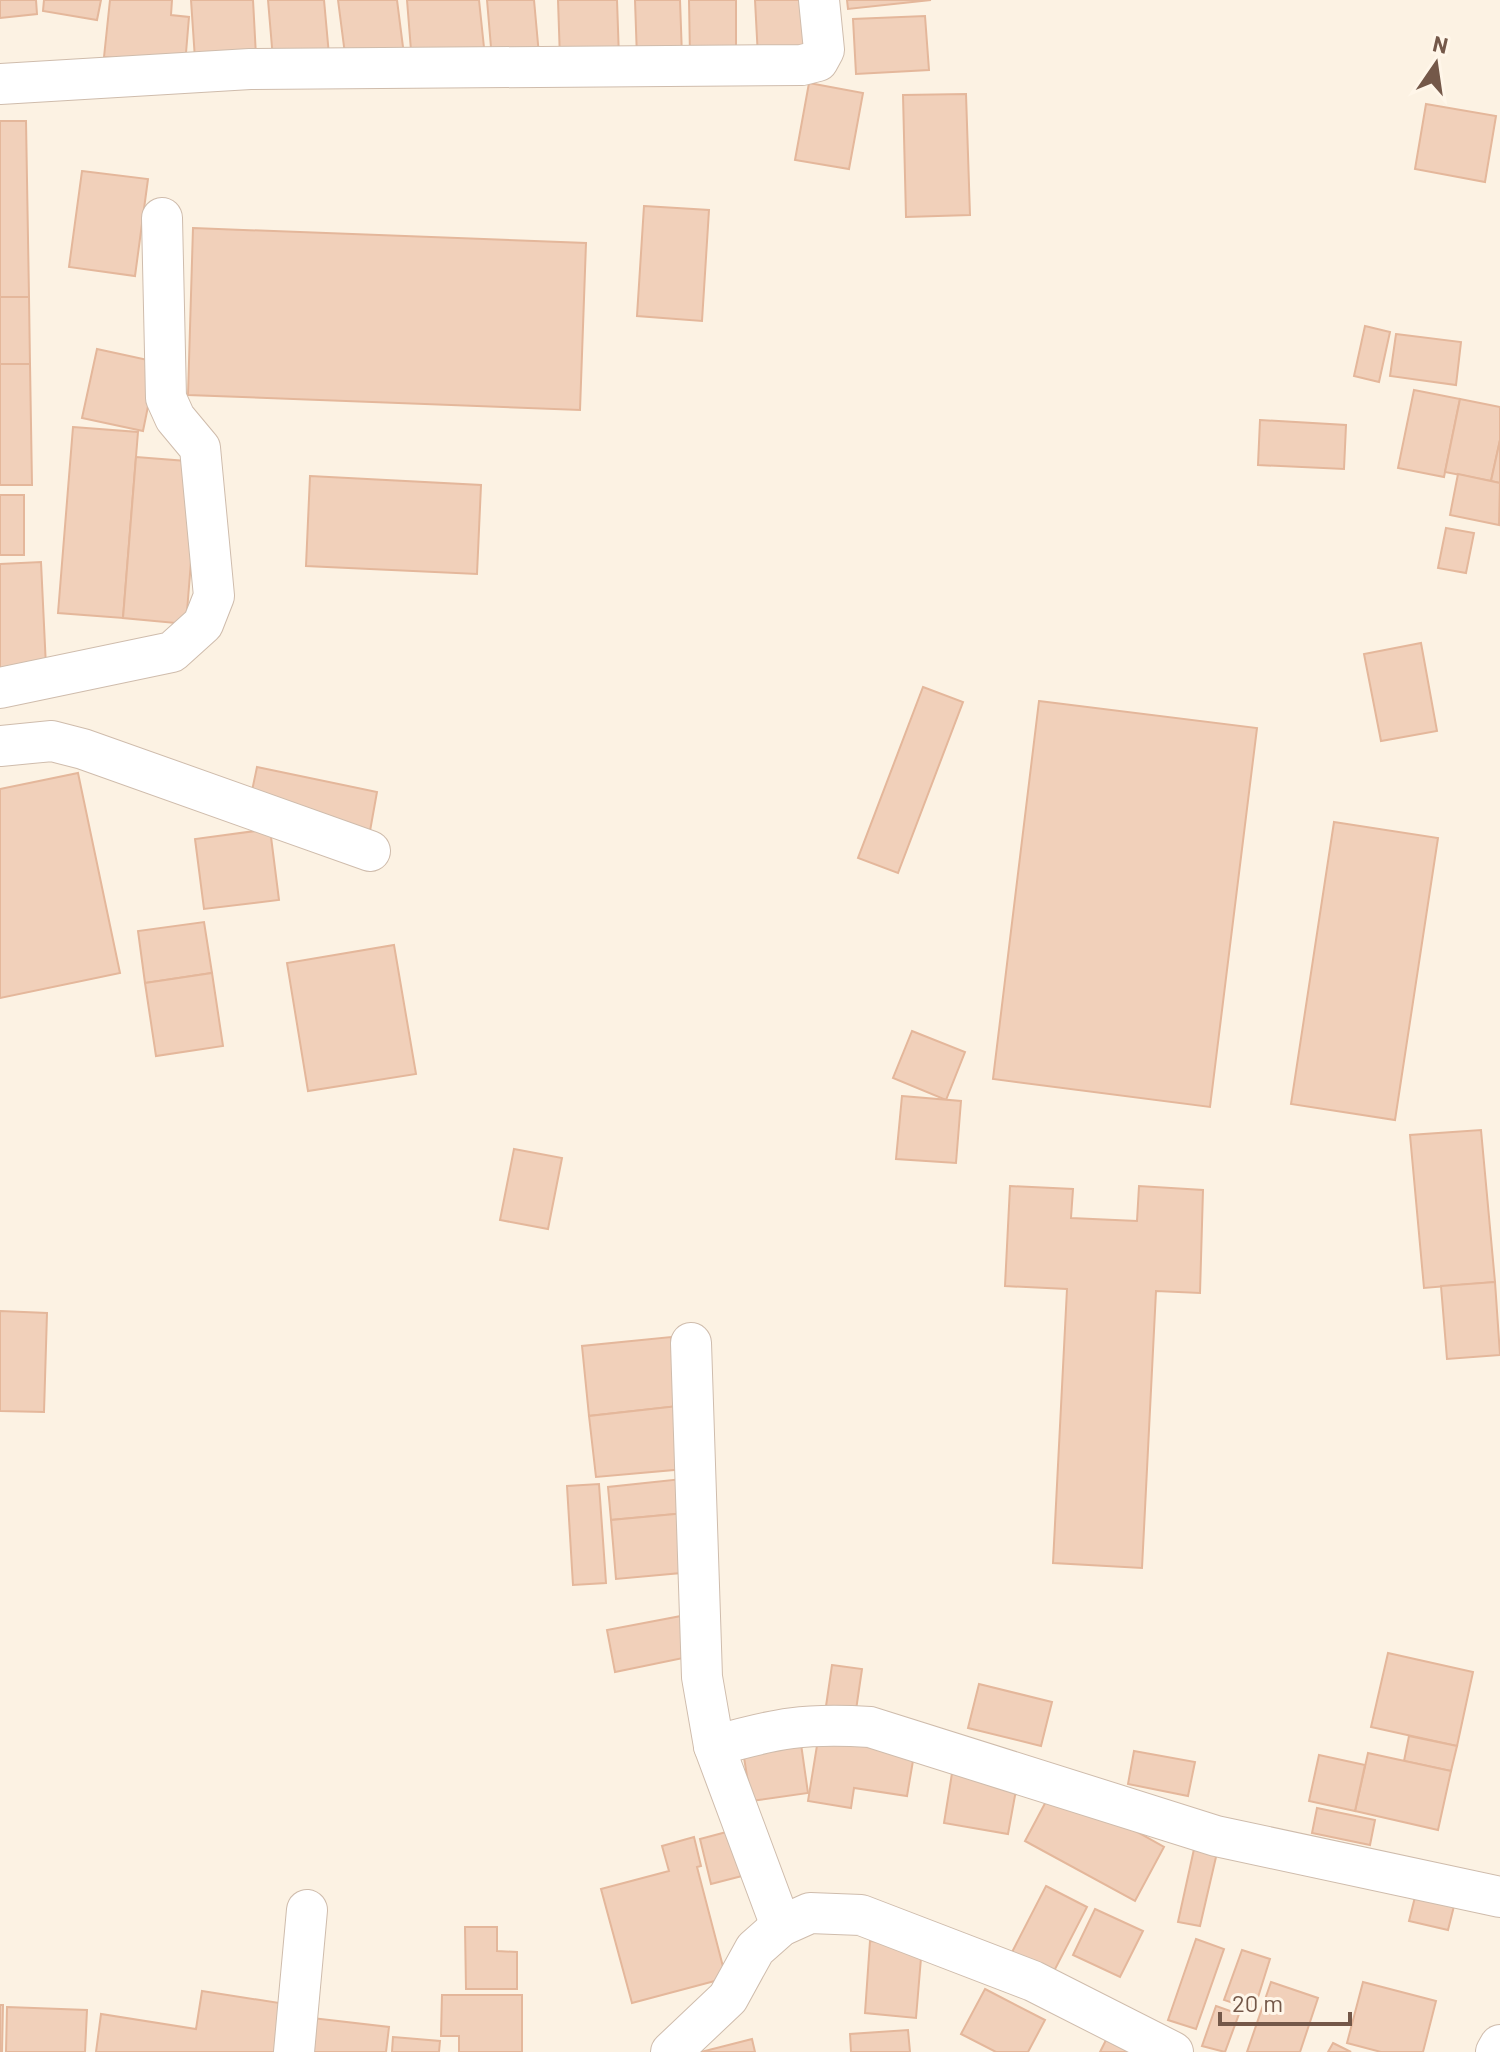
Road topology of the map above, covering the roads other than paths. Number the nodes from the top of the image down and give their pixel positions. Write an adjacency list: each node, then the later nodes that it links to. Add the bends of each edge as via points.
1 (819, 0): 2 (street, via 824,50 818,61 802,65 250,69)
2 (0, 84)
3 (162, 218): 4 (street, via 166,398 200,448 214,596 203,624 172,652)
4 (0, 688)
5 (0, 746): 6 (street, via 52,741 83,749)
6 (370, 851)
7 (691, 1343): 8 (street, via 702,1677)
8 (714, 1746): 9 (street, via 778,1727 870,1727 1216,1836); 11 (street)
9 (1500, 1897)
10 (307, 1910): 13 (street)
11 (781, 1926): 14 (street, via 755,1949 728,1998); 15 (street, via 810,1913 861,1915 1033,1981)
12 (1500, 2045): 16 (street)
13 (294, 2052)
14 (671, 2052)
15 (1173, 2052)
16 (1496, 2052)

